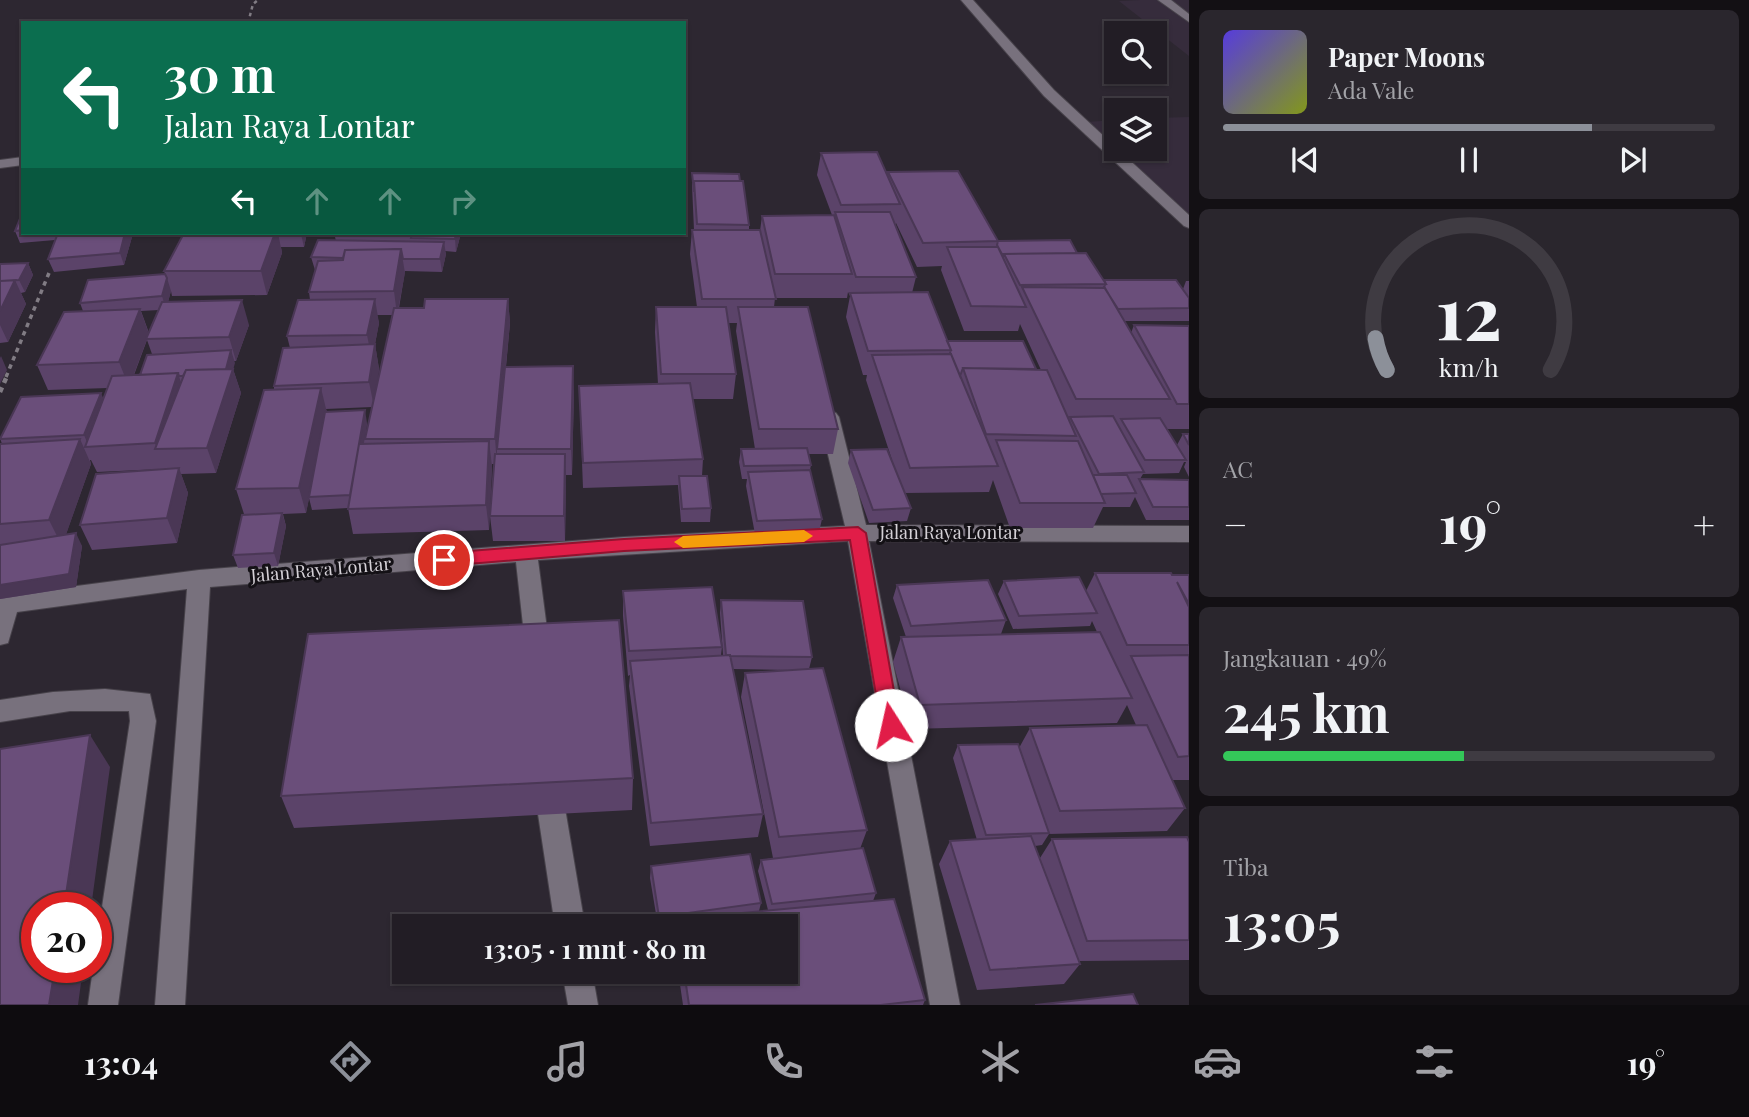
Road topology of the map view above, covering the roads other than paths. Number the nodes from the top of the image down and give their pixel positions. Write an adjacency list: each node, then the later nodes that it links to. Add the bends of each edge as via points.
1 (967, 0): 6 (street, via 1049,93)
2 (1164, 0): 3 (street)
3 (1189, 19)
4 (21, 160): 5 (street)
5 (0, 164)
6 (1189, 223)
7 (825, 401): 8 (street)
8 (858, 533): 9 (street, Jalan Raya Lontar); 10 (street, Jalan Raya Lontar); 22 (street)
9 (1186, 538)
10 (526, 553): 11 (street, Jalan Raya Lontar); 14 (street)
11 (199, 579): 12 (street, Jalan Raya Lontar); 20 (street)
12 (4, 604): 13 (street)
13 (0, 636)
14 (539, 658)
15 (0, 711): 19 (street, via 55,701 141,701 143,721)
16 (552, 814): 17 (street)
17 (568, 914)
18 (579, 984): 21 (street)
19 (103, 1005)
20 (170, 1005)
21 (583, 1005)
22 (945, 1005)

